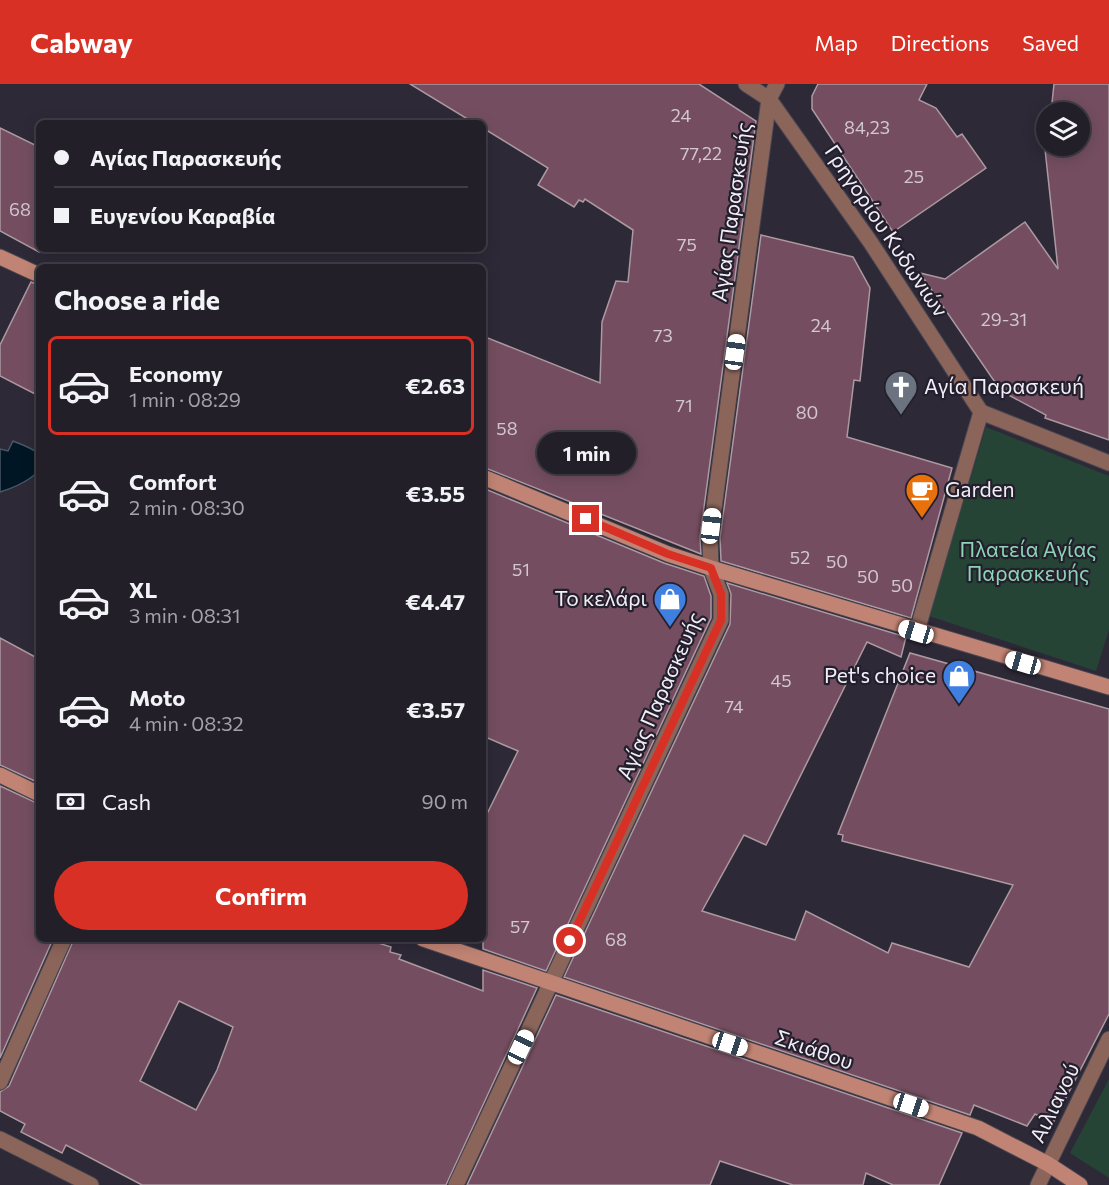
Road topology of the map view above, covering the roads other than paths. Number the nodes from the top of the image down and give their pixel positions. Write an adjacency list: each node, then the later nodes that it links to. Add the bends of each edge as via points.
1 (746, 84): 3 (street, Γρηγορίου Κυδωνιών)
2 (777, 84): 3 (street, Αγίας Παρασκευής)
3 (769, 99): 6 (street, Γρηγορίου Κυδωνιών, via 871,243); 9 (street, Αγίας Παρασκευής, via 710,538)
4 (0, 257): 5 (street)
5 (36, 274)
6 (981, 412): 7 (street); 10 (street)
7 (1109, 463)
8 (486, 478): 9 (street)
9 (711, 568): 10 (street); 16 (street, Αγίας Παρασκευής, via 721,594 721,620)
10 (916, 632): 11 (street)
11 (1109, 687)
12 (0, 775): 13 (street)
13 (36, 793)
14 (63, 942): 18 (street)
15 (432, 942): 16 (street, Σκιάθου)
16 (550, 983): 20 (street, Σκιάθου, via 978,1128); 22 (street, Αγίας Παρασκευής)
17 (1109, 1040): 20 (street, Αιλιανού)
18 (0, 1082)
19 (0, 1139): 21 (street)
20 (1048, 1164): 23 (street, Αιλιανού); 24 (street, Σκιάθου)
21 (91, 1185)
22 (456, 1185)
23 (1038, 1185)
24 (1080, 1185)

